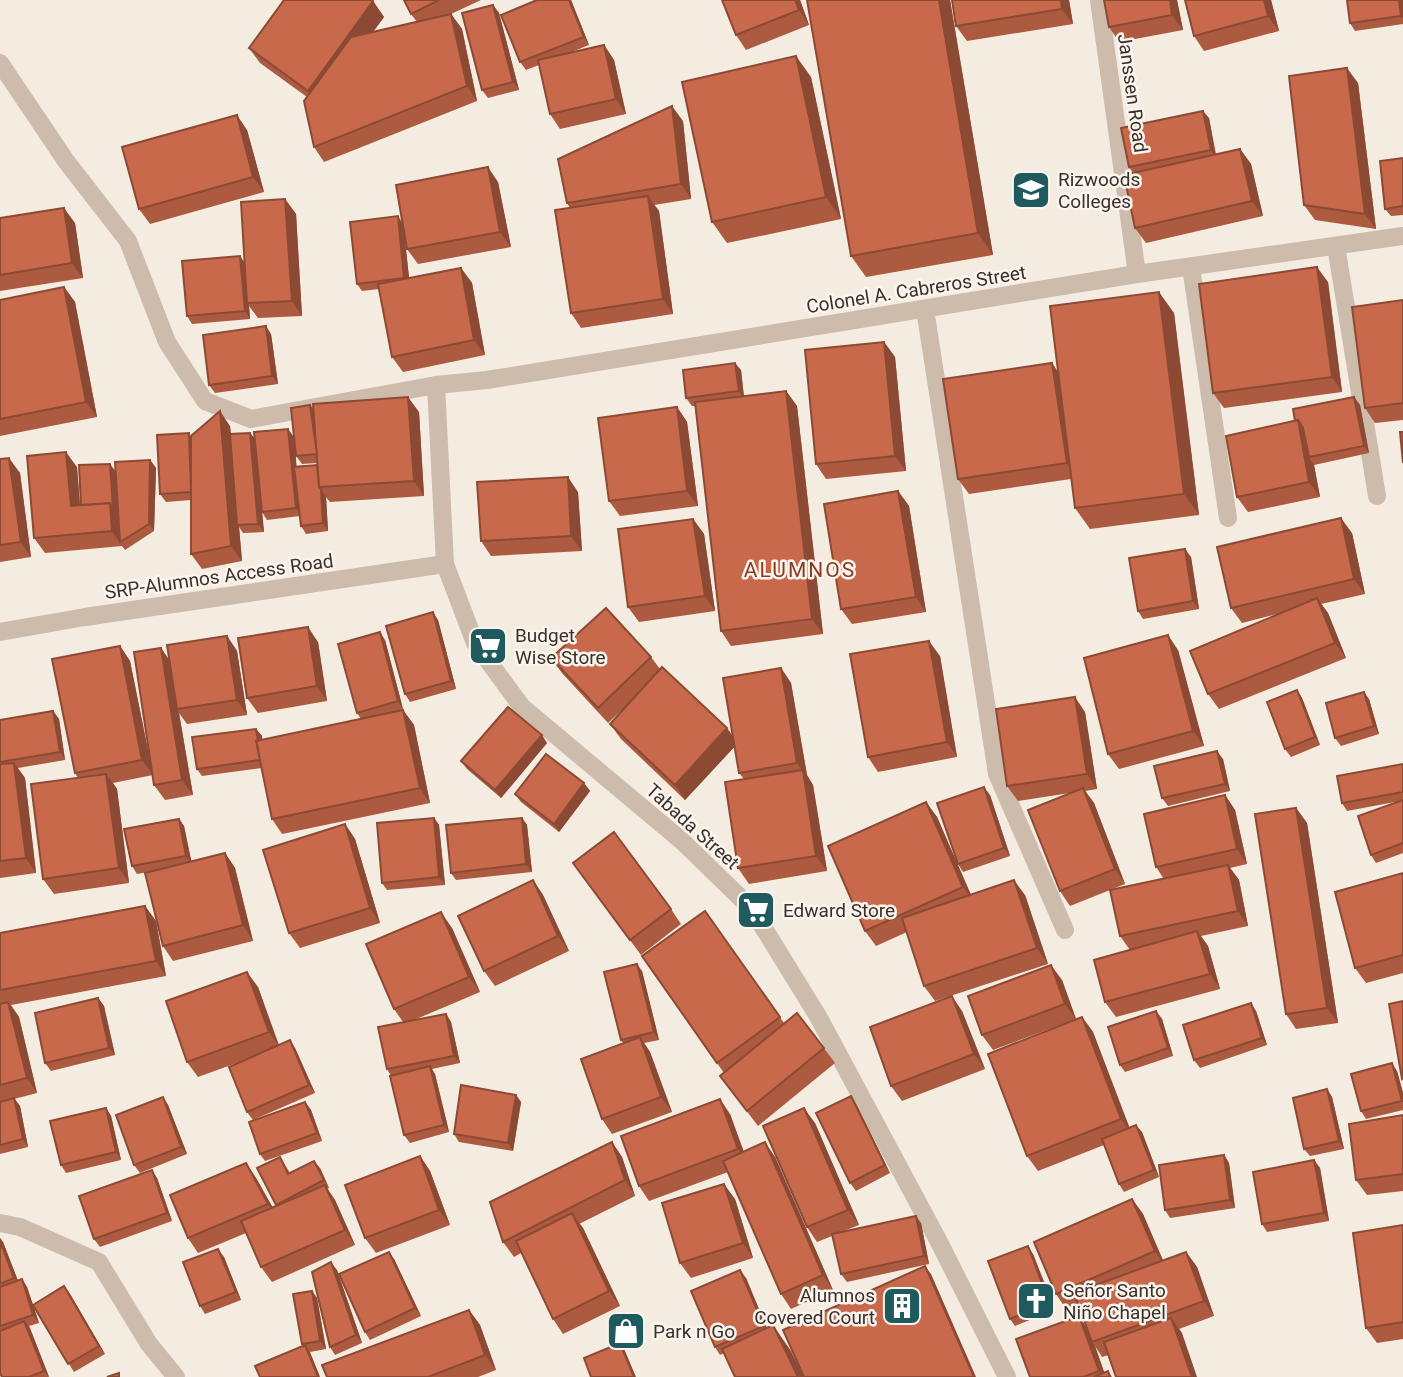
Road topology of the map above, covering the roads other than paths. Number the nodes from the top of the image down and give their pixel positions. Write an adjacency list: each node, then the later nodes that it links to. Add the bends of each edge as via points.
1 (1099, 0): 6 (street, Janssen Road)
2 (0, 64): 8 (street, Colonel A. Cabreros Street, via 128,241 167,342 205,401 251,419)
3 (1403, 236): 4 (street, Colonel A. Cabreros Street)
4 (1336, 246): 5 (street, Colonel A. Cabreros Street); 9 (street)
5 (1191, 267): 6 (street, Colonel A. Cabreros Street); 10 (street)
6 (1137, 274): 7 (street, Colonel A. Cabreros Street)
7 (925, 309): 8 (street, Colonel A. Cabreros Street); 13 (street, via 996,774)
8 (436, 385): 11 (street, Tabada Street)
9 (1377, 496)
10 (1228, 517)
11 (445, 564): 12 (street, SRP-Alumnos Access Road); 16 (street, Tabada Street, via 475,643 522,707 682,841 752,909 819,1018)
12 (0, 632)
13 (1065, 930)
14 (0, 1223): 15 (street, via 20,1227 99,1262 149,1344)
15 (176, 1377)
16 (1007, 1377)

